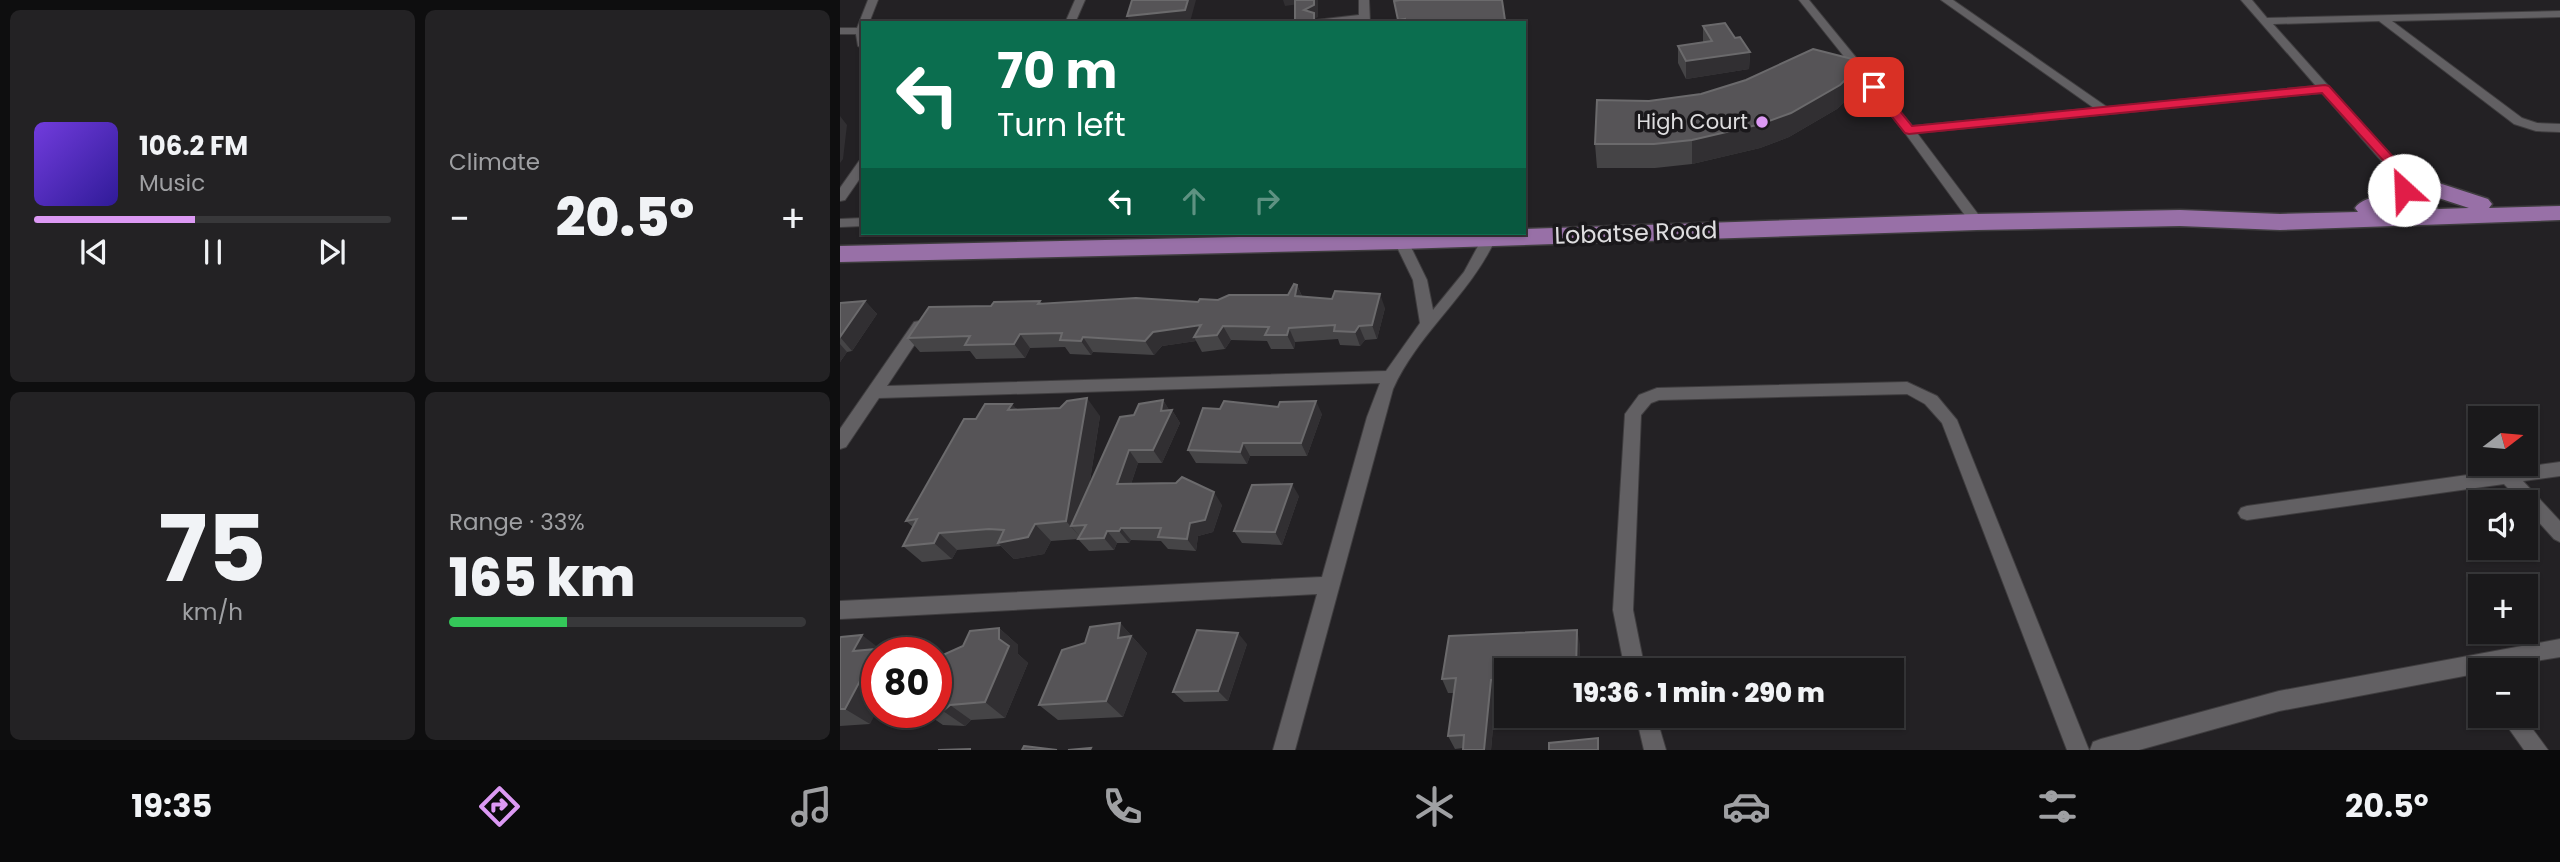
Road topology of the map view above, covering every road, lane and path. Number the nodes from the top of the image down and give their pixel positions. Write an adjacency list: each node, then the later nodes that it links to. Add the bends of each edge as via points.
1 (873, 0): 10 (street)
2 (1080, 0): 11 (street)
3 (1364, 0): 9 (street)
4 (1804, 0): 18 (street)
5 (1946, 0): 16 (street)
6 (2246, 0): 12 (street)
7 (2560, 14): 8 (street)
8 (2382, 18): 12 (street); 17 (street, via 2518,121)
9 (1365, 20)
10 (864, 21)
11 (1071, 21)
12 (2264, 21): 15 (street)
13 (861, 26): 14 (street)
14 (840, 31)
15 (2325, 89): 16 (street); 20 (street)
16 (2103, 109): 18 (street)
17 (2560, 128)
18 (1909, 130): 29 (street)
19 (861, 167): 21 (street)
20 (2408, 180): 23 (highway); 24 (highway, via 2395,198); 25 (street)
21 (840, 197)
22 (2560, 201): 23 (highway, Lobatse Road)
23 (2480, 204): 25 (highway, Lobatse Road)
24 (2367, 208): 25 (highway, Lobatse Road); 27 (highway, Lobatse Road)
25 (2435, 212): 26 (highway, Lobatse Road); 27 (highway, Lobatse Road, via 2280,222)
26 (2560, 213)
27 (2180, 218): 29 (highway, Lobatse Road)
28 (861, 222): 30 (street)
29 (1977, 222): 32 (highway, Lobatse Road)
30 (840, 223)
31 (1401, 237): 32 (highway, Lobatse Road); 33 (highway, Lobatse Road); 35 (street, via 1420,280)
32 (1489, 238): 35 (street, via 1465,283)
33 (840, 254)
34 (919, 326): 37 (street)
35 (1428, 326): 36 (street)
36 (1391, 377): 37 (street); 44 (street)
37 (875, 392): 38 (street)
38 (840, 442)
39 (2560, 469): 40 (street)
40 (2538, 472)
41 (2508, 476): 42 (street); 43 (street)
42 (2247, 513)
43 (2560, 534)
44 (1328, 585): 45 (street); 52 (street)
45 (840, 610)
46 (2560, 648): 48 (street)
47 (1633, 658): 54 (street, via 1623,610 1633,414 1638,405 1657,394 1907,388 1923,393 1949,420)
48 (2521, 658)
49 (2468, 671): 55 (street, via 2279,701)
50 (1649, 728): 53 (street)
51 (2519, 728): 56 (street)
52 (1284, 750)
53 (1655, 750)
54 (2078, 750)
55 (2101, 750)
56 (2536, 750)

